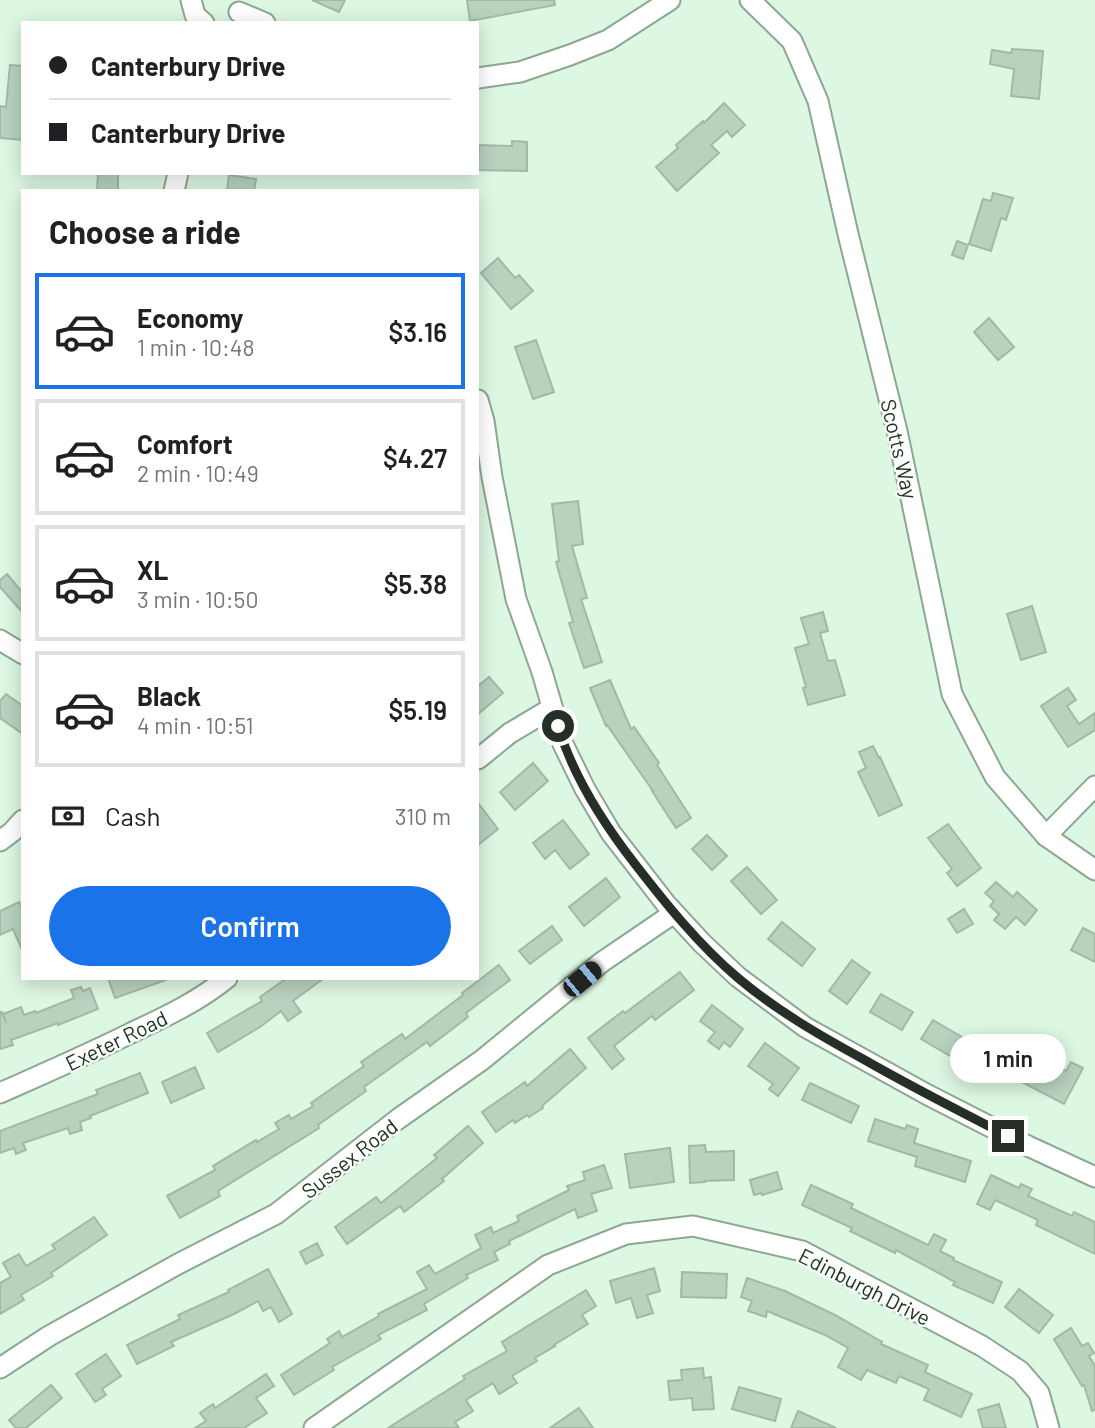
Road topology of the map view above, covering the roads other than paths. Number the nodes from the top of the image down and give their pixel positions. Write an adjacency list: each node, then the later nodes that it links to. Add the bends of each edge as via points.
1 (191, 0): 5 (street)
2 (670, 0): 7 (street, via 608,40 520,72)
3 (750, 0): 18 (street, Scotts Way, via 792,41 818,101 897,431 952,694 995,777)
4 (237, 12): 6 (street)
5 (202, 21)
6 (260, 21)
7 (479, 78)
8 (479, 404): 9 (street, via 484,421)
9 (485, 478): 14 (street, via 516,599)
10 (0, 640): 11 (street)
11 (21, 655)
12 (21, 656): 13 (street)
13 (0, 657)
14 (552, 708): 15 (street); 21 (street, via 563,744 611,833)
15 (479, 758)
16 (1095, 786): 18 (street)
17 (21, 822): 19 (street)
18 (1046, 836): 20 (street, Scotts Way)
19 (0, 841)
20 (1095, 870)
21 (674, 912): 24 (street, via 738,978 805,1027 939,1101); 25 (street, Sussex Road, via 602,962 482,1060 276,1214 166,1270)
22 (225, 980): 23 (street, Exeter Road, via 156,1022)
23 (0, 1093)
24 (1095, 1177)
25 (0, 1368)
26 (314, 1428): 27 (street, Edinburgh Drive, via 548,1265 626,1234 692,1226 802,1251 982,1346 1020,1371 1039,1394)
27 (1049, 1428)

